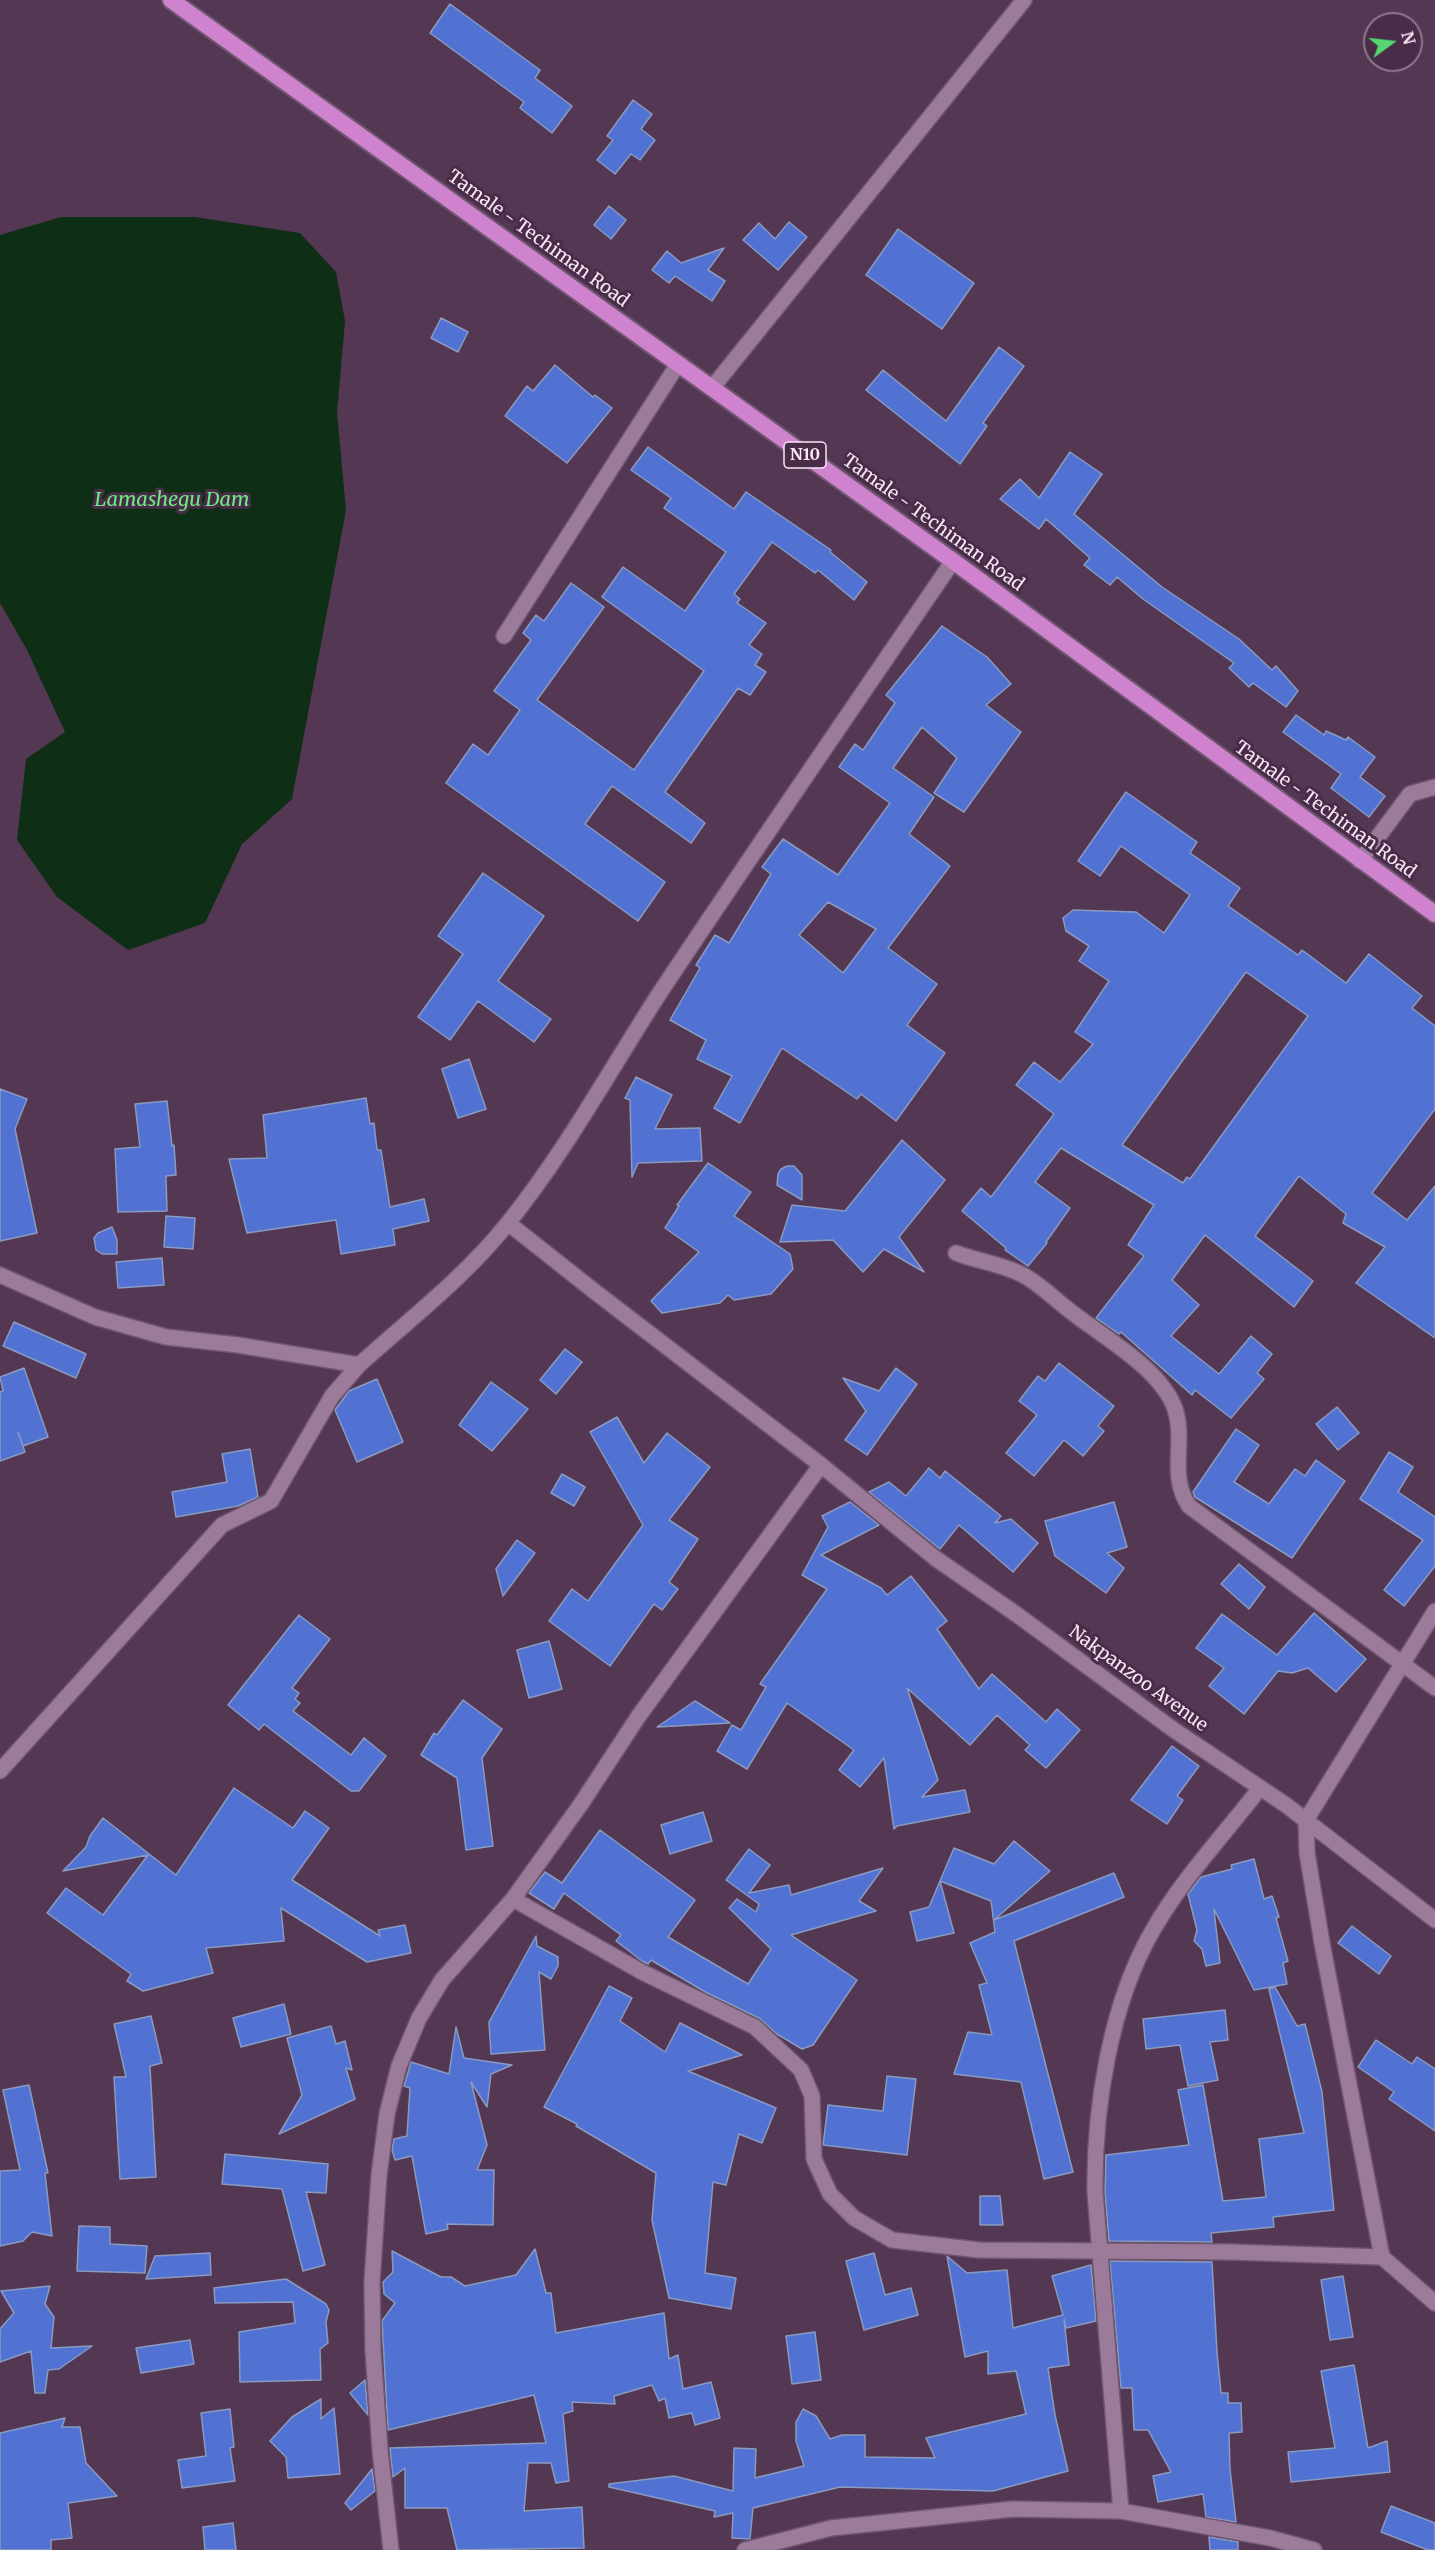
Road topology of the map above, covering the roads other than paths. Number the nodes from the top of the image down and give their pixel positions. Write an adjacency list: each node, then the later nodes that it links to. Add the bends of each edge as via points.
1 (171, 0): 3 (highway, Tamale - Techiman Road / N10)
2 (1024, 0): 4 (street)
3 (678, 364): 4 (highway, Tamale - Techiman Road / N10); 6 (street)
4 (712, 388): 5 (highway, Tamale - Techiman Road / N10)
5 (953, 561): 8 (highway, Tamale - Techiman Road / N10); 10 (street, via 773,822 555,1158)
6 (504, 636)
7 (1435, 787): 8 (street, via 1410,794)
8 (1360, 861): 9 (highway, Tamale - Techiman Road / N10)
9 (1435, 914)
10 (508, 1223): 13 (street, via 442,1294); 14 (street, Nakpanzoo Avenue)
11 (956, 1253): 16 (street, via 1023,1274 1101,1336 1131,1354 1173,1402 1179,1422 1180,1493 1189,1506)
12 (0, 1275): 13 (street, via 95,1317 166,1337)
13 (359, 1365): 18 (street, via 332,1396 271,1501 222,1525)
14 (821, 1465): 19 (street, Nakpanzoo Avenue, via 935,1558); 21 (street, via 638,1717)
15 (1435, 1611): 16 (street)
16 (1401, 1664): 17 (street); 20 (street)
17 (1435, 1688)
18 (0, 1771)
19 (1260, 1788): 20 (street, Nakpanzoo Avenue); 23 (street, via 1185,1880 1152,1932 1126,1989 1109,2055 1096,2140)
20 (1306, 1820): 22 (street, Nakpanzoo Avenue); 24 (street, via 1307,1854 1322,1943)
21 (513, 1899): 23 (street, via 642,1972 755,2027 801,2070 812,2096 814,2159 830,2194 854,2218 892,2240 979,2250); 28 (street, via 442,1980 419,2018 399,2066 387,2114 374,2259 373,2350)
22 (1435, 1920)
23 (1099, 2251): 24 (street); 26 (street)
24 (1382, 2257): 25 (street)
25 (1435, 2303)
26 (1121, 2511): 27 (street); 29 (street, via 1014,2509 952,2514 831,2529)
27 (1271, 2544): 30 (street)
28 (391, 2550)
29 (745, 2550)
30 (1314, 2550)

